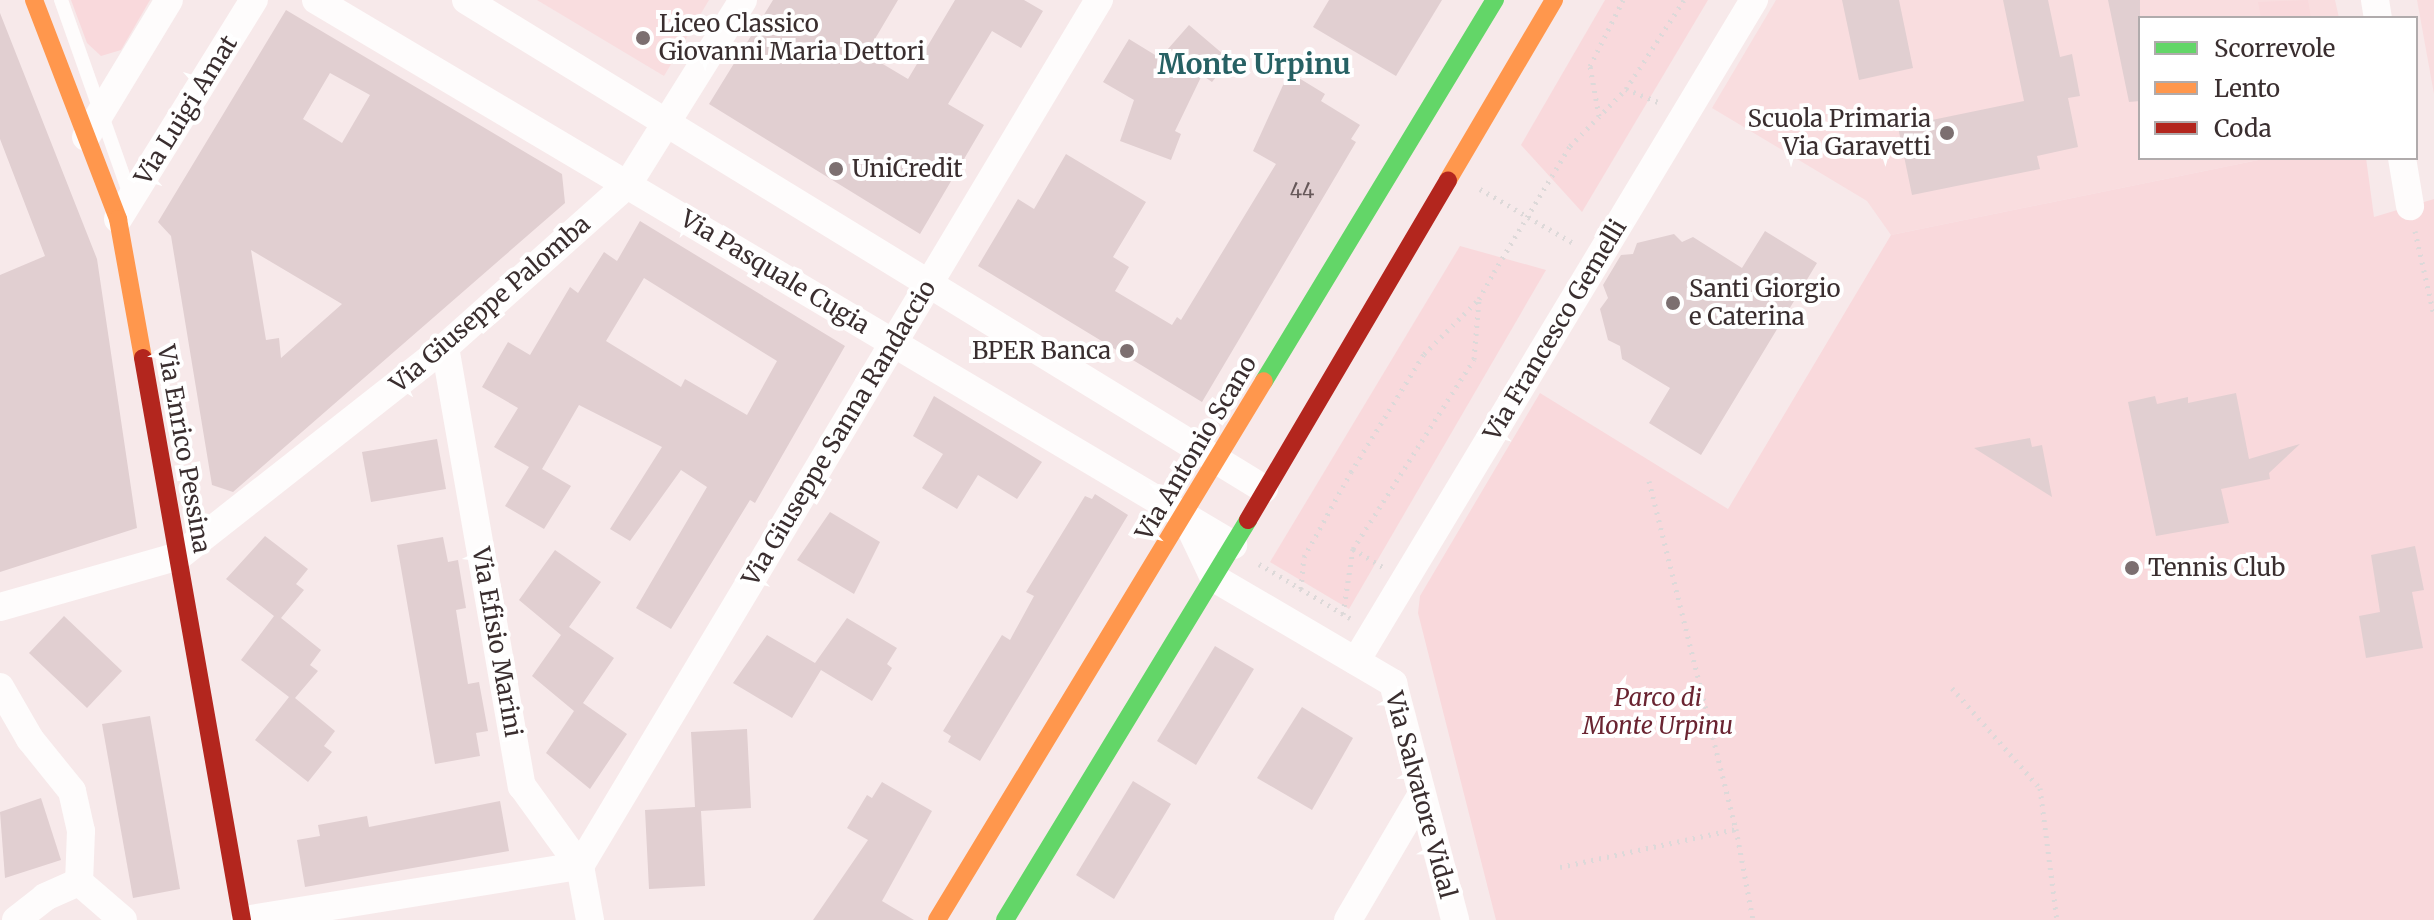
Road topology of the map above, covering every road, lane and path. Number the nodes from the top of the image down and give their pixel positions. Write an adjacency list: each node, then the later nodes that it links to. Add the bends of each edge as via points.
1 (34, 0): 21 (street, Via Enrico Pessina)
2 (61, 0): 17 (lane)
3 (169, 0): 17 (street)
4 (254, 0): 28 (street, Via Luigi Amat)
5 (316, 0): 24 (street, Via Pasquale Cugia)
6 (466, 0): 20 (street)
7 (743, 0): 20 (street, Via Giuseppe Palomba)
8 (1099, 0): 33 (street, Via Giuseppe Sanna Randaccio)
9 (1495, 0): 38 (street, Via Antonio Scano)
10 (1554, 0): 40 (street)
11 (1623, 0): 19 (path, via 1590,66)
12 (1684, 0): 14 (path)
13 (1754, 0): 54 (street, Via Francesco Gemelli)
14 (1626, 89): 16 (path); 19 (path)
15 (1666, 89): 16 (path)
16 (1659, 102): 18 (path)
17 (102, 111): 21 (street); 28 (lane)
18 (1651, 115)
19 (1599, 116): 29 (path, via 1570,146)
20 (669, 122): 24 (street, Via Giuseppe Palomba); 33 (street)
21 (86, 137): 28 (street, Via Enrico Pessina)
22 (2402, 160): 27 (street)
23 (1488, 175): 25 (path)
24 (628, 184): 36 (street, Via Pasquale Cugia); 37 (street, Via Giuseppe Palomba)
25 (1480, 189): 26 (path); 29 (path)
26 (1472, 202)
27 (2410, 206): 35 (path)
28 (129, 211): 42 (street, Via Enrico Pessina)
29 (1528, 217): 31 (path); 34 (path)
30 (1583, 232): 31 (path)
31 (1576, 245): 32 (path)
32 (1567, 258)
33 (929, 283): 36 (street, Via Giuseppe Sanna Randaccio); 38 (street)
34 (1479, 299): 44 (path, via 1474,359); 50 (path, via 1424,354 1351,472 1304,557)
35 (2434, 315)
36 (894, 343): 41 (street, Via Pasquale Cugia); 59 (street, Via Giuseppe Sanna Randaccio)
37 (445, 347): 42 (street, Via Giuseppe Palomba); 59 (street, Via Efisio Marini, via 522,786)
38 (1216, 460): 40 (street); 41 (street, Via Antonio Scano)
39 (1649, 481): 58 (path)
40 (1264, 489): 43 (street)
41 (1184, 515): 43 (street, Via Pasquale Cugia); 48 (street); 66 (street, Via Antonio Scano)
42 (188, 543): 52 (street); 64 (street, Via Enrico Pessina)
43 (1233, 545): 48 (street)
44 (1353, 549): 47 (path); 53 (path)
45 (1266, 550): 50 (path, via 1258,564)
46 (1391, 554): 47 (path)
47 (1383, 567): 49 (path)
48 (1214, 578): 54 (street, Via Salvatore Vidal); 67 (street)
49 (1375, 580)
50 (1301, 589): 53 (path)
51 (1359, 606): 53 (path, via 1352,619)
52 (0, 607)
53 (1343, 614)
54 (1356, 661): 57 (street, Via Salvatore Vidal, via 1393,683)
55 (0, 687): 61 (street, via 30,739 72,791 81,831)
56 (1952, 688): 71 (path, via 2040,788)
57 (1419, 799): 68 (street); 69 (street, Via Salvatore Vidal)
58 (1736, 829): 60 (path); 70 (path)
59 (580, 866): 64 (street); 65 (street, Via Efisio Marini)
60 (1560, 867)
61 (79, 882): 62 (street, via 45,897); 63 (street)
62 (16, 920)
63 (123, 920)
64 (250, 920)
65 (590, 920)
66 (937, 920)
67 (1005, 920)
68 (1348, 920)
69 (1455, 920)
70 (1753, 920)
71 (2057, 920)

